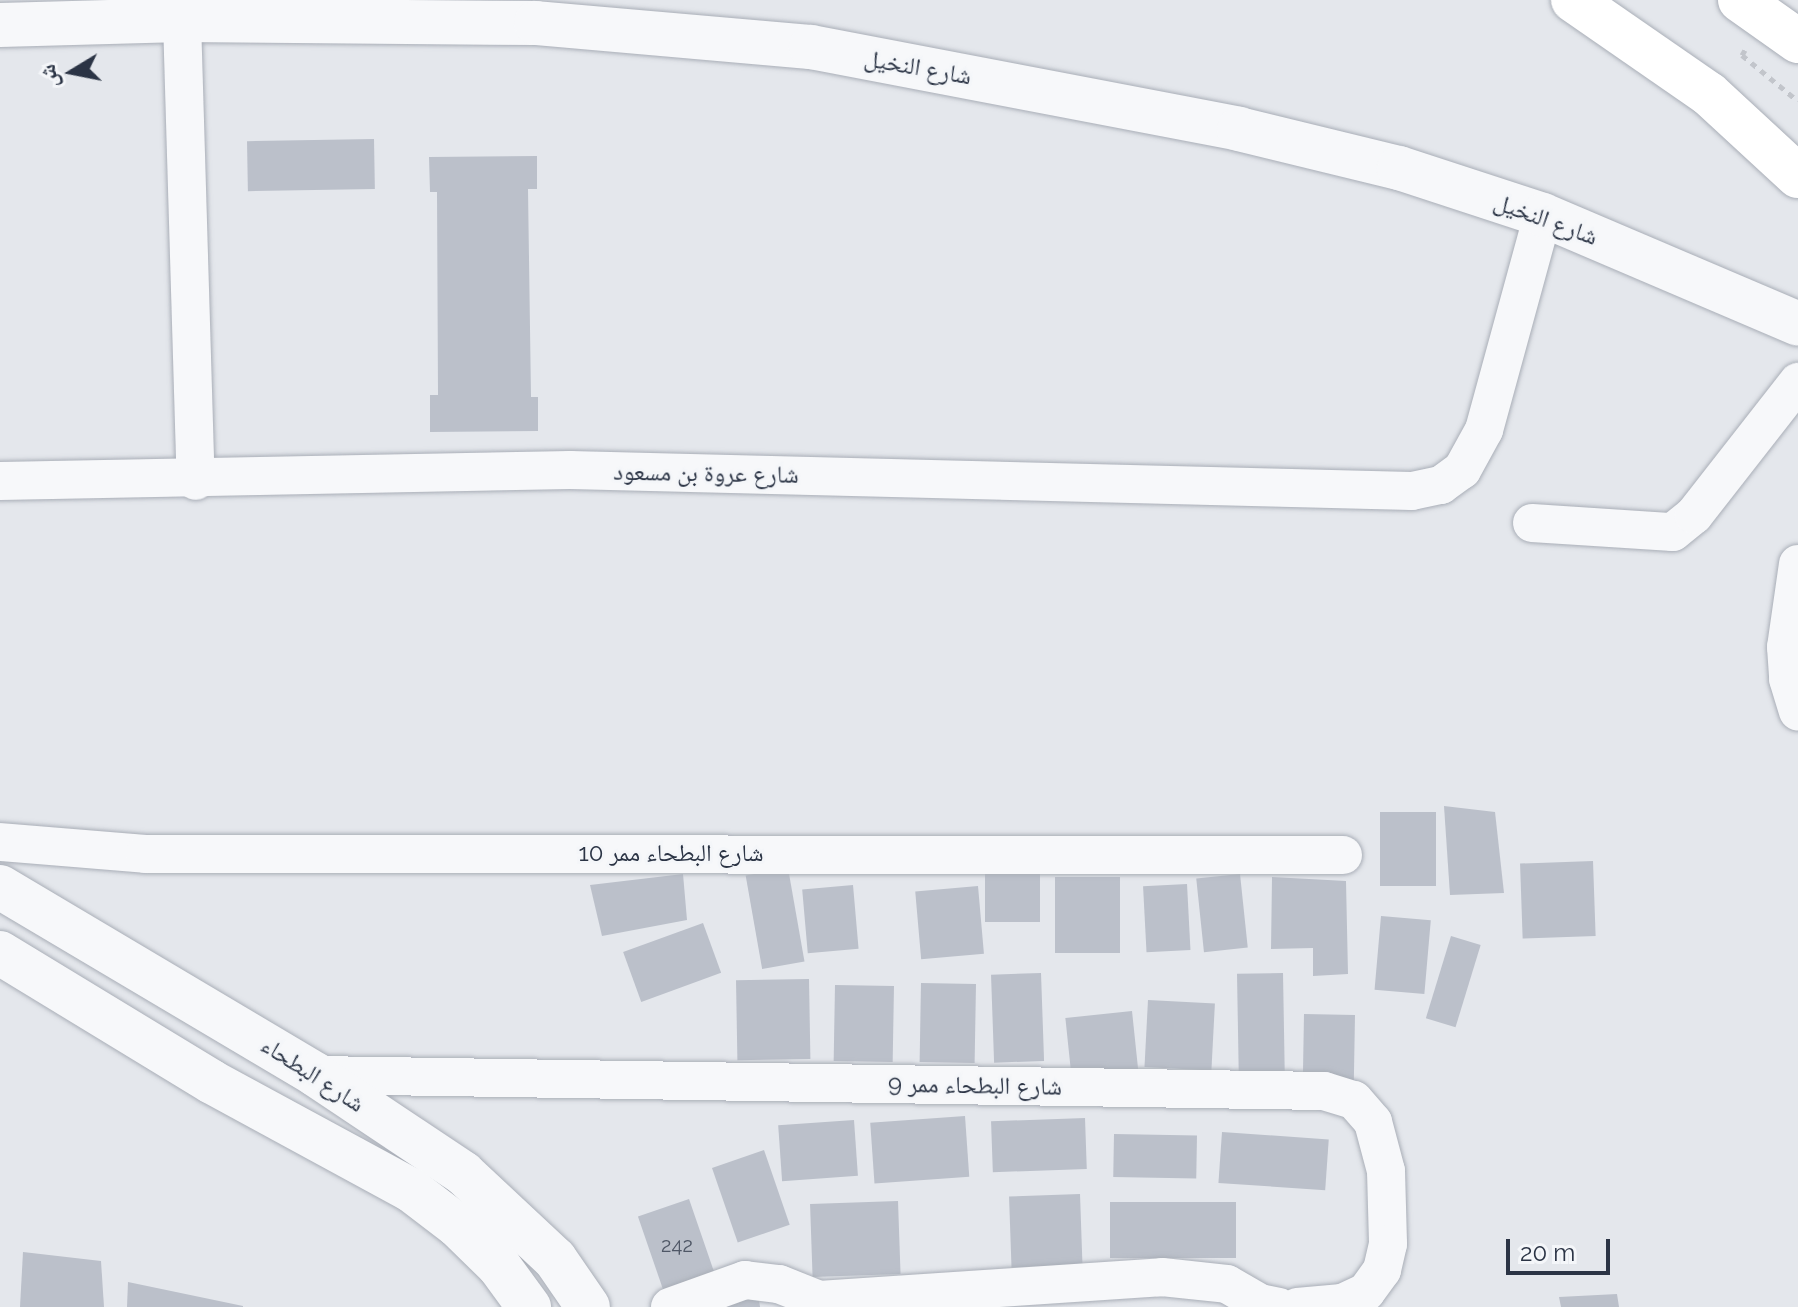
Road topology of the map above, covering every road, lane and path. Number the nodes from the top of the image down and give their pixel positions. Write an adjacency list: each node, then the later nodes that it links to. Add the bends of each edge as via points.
1 (1573, 0): 8 (main road, via 1709,94)
2 (1740, 0): 5 (main road)
3 (182, 20): 4 (street, شارع النخيل); 9 (street, شارع النخيل, via 536,23 811,47 1239,129 1399,168); 13 (street)
4 (0, 25)
5 (1798, 41)
6 (1742, 55): 7 (path)
7 (1798, 101)
8 (1798, 176)
9 (1543, 215): 10 (street, شارع النخيل); 13 (street, شارع عروة بن مسعود, via 1484,430 1462,470 1441,485 1412,491 570,470)
10 (1798, 324)
11 (1798, 382): 14 (street, via 1694,515 1673,532)
12 (0, 481): 13 (street, شارع عروة بن مسعود)
13 (196, 481)
14 (1532, 523)
15 (1798, 564): 16 (street, via 1786,647)
16 (1798, 712)
17 (0, 842): 18 (street, شارع البطحاء ممر 10, via 145,854)
18 (1343, 855)
19 (0, 887): 21 (street, شارع البطحاء)
20 (0, 953): 24 (street, via 212,1082 411,1190 499,1266)
21 (316, 1075): 25 (street, شارع البطحاء, via 463,1173 555,1259); 27 (street, شارع البطحاء ممر 9, via 1324,1091 1354,1100 1373,1122 1386,1171 1388,1244 1382,1270 1366,1292 1342,1303)
22 (1107, 1293): 23 (street, via 1207,1280); 26 (street, via 819,1300 771,1282 745,1280)
23 (1266, 1306)
24 (529, 1307)
25 (588, 1307)
26 (670, 1307)
27 (1297, 1307)

